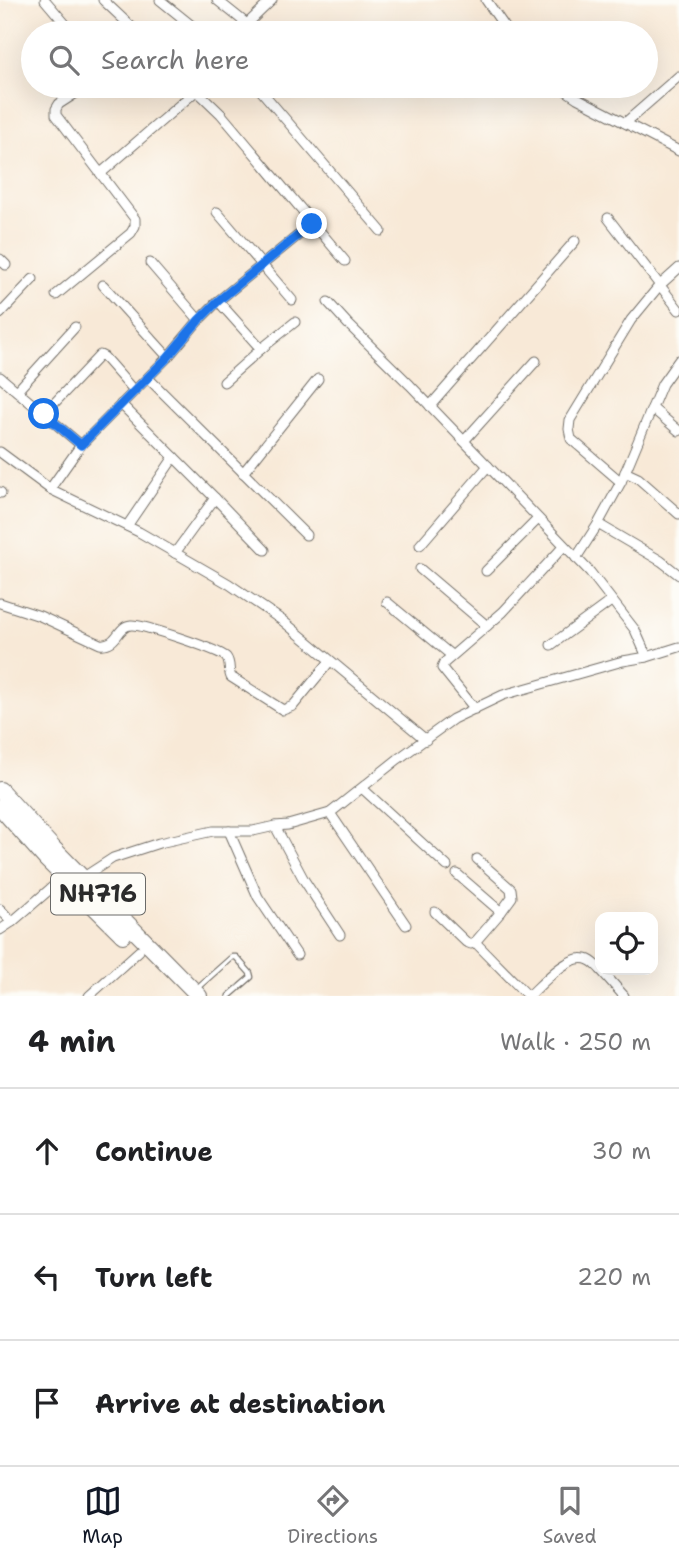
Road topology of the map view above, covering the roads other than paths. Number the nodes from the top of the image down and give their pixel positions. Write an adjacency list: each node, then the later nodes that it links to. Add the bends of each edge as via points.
1 (45, 0): 7 (street)
2 (103, 0): 8 (street)
3 (160, 0): 9 (street)
4 (218, 0): 10 (street)
5 (272, 0): 11 (street)
6 (486, 0): 12 (street)
7 (63, 21)
8 (125, 21)
9 (186, 21)
10 (243, 21)
11 (250, 21)
12 (501, 21)
13 (679, 76): 14 (street)
14 (658, 94)
15 (68, 98): 23 (street, via 59,104 56,115)
16 (183, 98): 23 (street)
17 (204, 98): 26 (street)
18 (267, 98): 27 (street)
19 (577, 98): 21 (street)
20 (654, 98): 21 (street)
21 (625, 123): 22 (street)
22 (679, 151)
23 (101, 173): 36 (street, via 135,219 135,226)
24 (217, 212): 31 (street)
25 (608, 218): 35 (street)
26 (312, 224): 29 (street); 31 (street)
27 (381, 231)
28 (575, 241): 56 (street)
29 (345, 261)
30 (150, 263): 42 (street)
31 (261, 265): 37 (street); 38 (street)
32 (679, 268): 35 (street)
33 (33, 279): 41 (street)
34 (103, 285): 46 (street)
35 (659, 286): 40 (street); 67 (street, via 631,320 570,420 571,439)
36 (56, 295)
37 (292, 300)
38 (218, 301): 42 (street); 45 (street)
39 (328, 302): 56 (street)
40 (679, 310)
41 (0, 314)
42 (199, 320): 46 (street)
43 (295, 322): 45 (street)
44 (75, 327): 53 (street)
45 (261, 349): 52 (street)
46 (168, 357): 50 (street)
47 (679, 360): 57 (street)
48 (536, 361): 60 (street)
49 (0, 377): 53 (street)
50 (148, 378): 54 (street); 66 (street)
51 (318, 379): 66 (street)
52 (224, 382)
53 (17, 391): 58 (street)
54 (134, 391): 55 (street); 58 (street, via 100,355)
55 (121, 404): 61 (street); 63 (street)
56 (430, 406): 60 (street)
57 (652, 408): 59 (street); 65 (street)
58 (44, 414): 61 (street)
59 (679, 431)
60 (464, 442): 64 (street)
61 (81, 445): 68 (street)
62 (0, 452): 68 (street)
63 (174, 457): 69 (street); 73 (street)
64 (488, 466): 71 (street); 75 (street)
65 (625, 472): 67 (street); 70 (street)
66 (243, 473): 74 (street)
67 (621, 482): 72 (street)
68 (50, 489): 73 (street)
69 (215, 498): 77 (street); 78 (street)
70 (679, 514)
71 (538, 519): 76 (street); 81 (street)
72 (598, 524): 79 (street); 82 (street)
73 (127, 526): 78 (street)
74 (306, 535)
75 (420, 545)
76 (564, 546): 79 (street); 86 (street)
77 (265, 550)
78 (174, 553): 91 (street, via 283,621)
79 (576, 558): 83 (street)
80 (420, 569): 86 (street)
81 (486, 571)
82 (679, 575)
83 (611, 601): 87 (street); 90 (street, via 635,630)
84 (387, 602): 89 (street)
85 (0, 603): 91 (street, via 100,644 107,645 133,625 223,654 232,677 284,710 293,706)
86 (486, 626): 89 (street)
87 (551, 645)
88 (679, 647): 90 (street)
89 (452, 656): 92 (street, via 442,668)
90 (647, 657): 92 (street, via 503,695)
91 (330, 661): 93 (street)
92 (475, 709): 93 (street)
93 (426, 740): 94 (street)
94 (363, 789): 97 (street); 101 (street)
95 (0, 790): 103 (highway, NH716)
96 (0, 807): 103 (highway, NH716)
97 (330, 813): 98 (street); 108 (street)
98 (275, 825): 99 (street); 110 (street)
99 (229, 831): 103 (street, via 159,843 113,858); 113 (street, via 258,897)
100 (477, 859): 106 (street, via 511,889 512,897)
101 (447, 866)
102 (457, 874): 106 (street)
103 (73, 880): 107 (street); 112 (highway, NH716); 116 (highway, NH716)
104 (0, 909): 107 (street)
105 (435, 912): 111 (street, via 467,942)
106 (501, 912): 111 (street)
107 (12, 922): 109 (street)
108 (407, 925)
109 (0, 930)
110 (340, 934)
111 (475, 942): 119 (street)
112 (139, 951): 116 (highway, NH716); 117 (street)
113 (297, 955)
114 (595, 964): 119 (street, via 574,959)
115 (606, 975): 120 (street)
116 (192, 994): 118 (lane, via 236,957 251,977)
117 (89, 996)
118 (229, 996)
119 (528, 996)
120 (624, 996)

